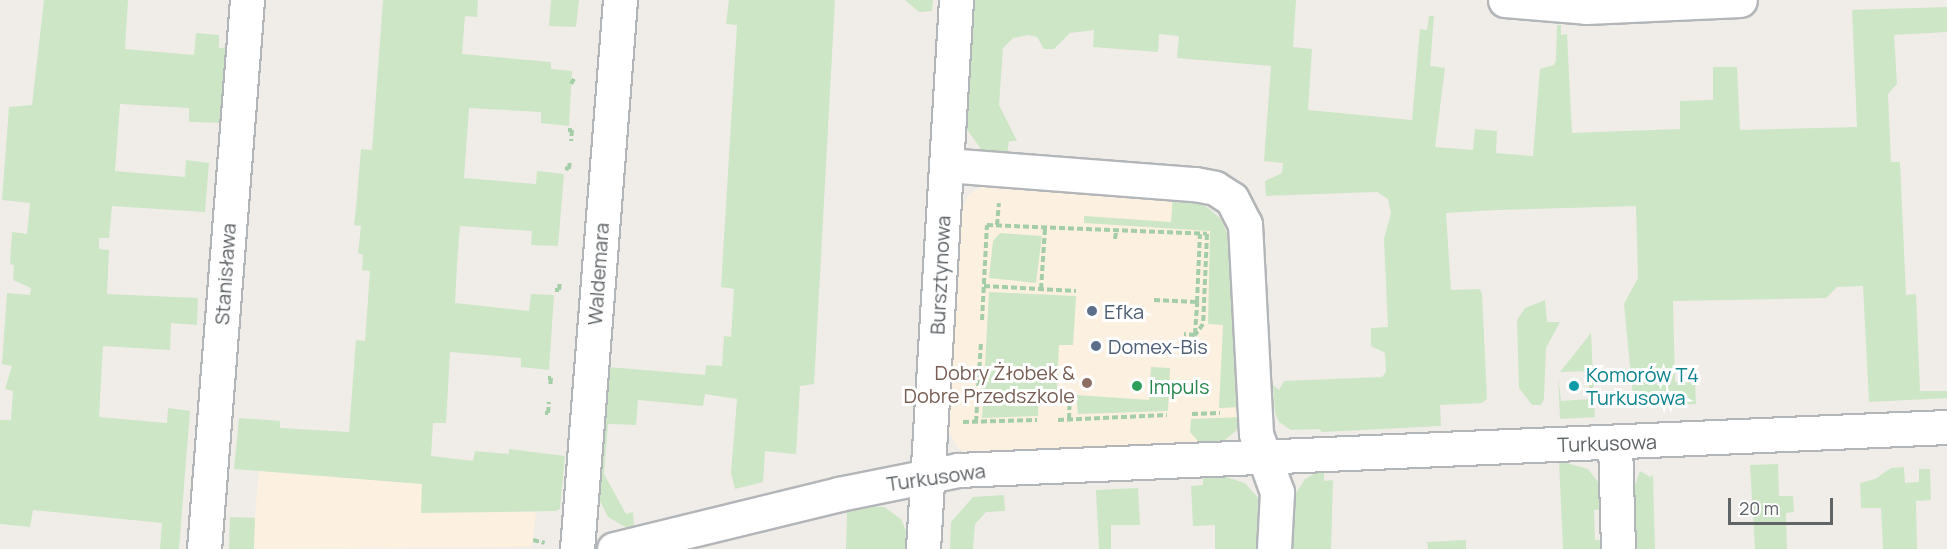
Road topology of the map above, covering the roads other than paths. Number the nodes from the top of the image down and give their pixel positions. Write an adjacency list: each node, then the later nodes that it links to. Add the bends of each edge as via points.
1 (247, 0): 11 (street, Stanisława)
2 (620, 0): 12 (street, Waldemara)
3 (956, 0): 6 (street, Bursztynowa)
4 (1504, 0): 5 (street, via 1586,7)
5 (1740, 0)
6 (946, 165): 9 (street, via 1195,184 1215,188 1232,199 1245,224 1256,434); 10 (street, Bursztynowa)
7 (1947, 427): 8 (street, Turkusowa)
8 (1615, 442): 9 (street, Turkusowa); 16 (street)
9 (1266, 458): 10 (street, Turkusowa, via 971,468); 15 (street, via 1277,492)
10 (927, 476): 13 (street, Turkusowa); 14 (street, Bursztynowa)
11 (204, 549)
12 (577, 549)
13 (614, 549)
14 (923, 549)
15 (1274, 549)
16 (1618, 549)

